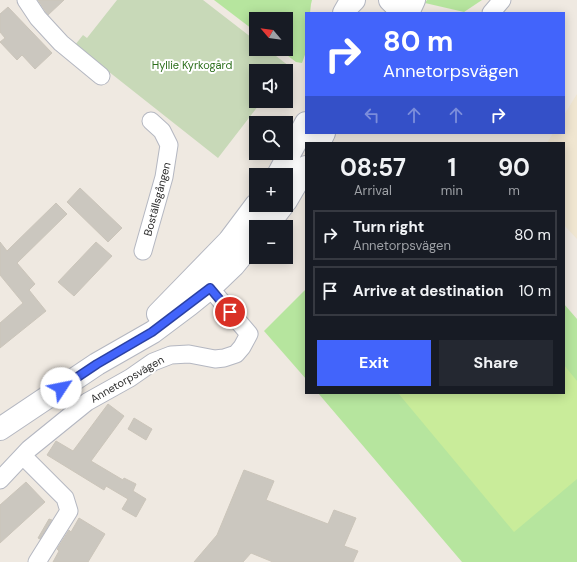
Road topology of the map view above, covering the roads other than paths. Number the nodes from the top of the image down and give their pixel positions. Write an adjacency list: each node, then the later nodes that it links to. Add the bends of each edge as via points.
1 (26, 0): 8 (street, via 38,18 61,43)
2 (390, 0): 5 (main road)
3 (414, 0): 6 (main road)
4 (502, 0): 7 (street)
5 (400, 12)
6 (408, 12)
7 (492, 12)
8 (101, 76)
9 (150, 121): 18 (street, Boställsgången, via 162,131 169,145 164,176)
10 (305, 125): 11 (main road)
11 (282, 168)
12 (305, 169): 13 (main road)
13 (293, 188)
14 (251, 212): 19 (main road)
15 (278, 212): 16 (main road)
16 (271, 220)
17 (249, 247): 19 (main road, via 234,265)
18 (143, 251)
19 (202, 282): 20 (main road, via 152,332 97,364); 21 (street, Annetorpsvägen, via 249,334 236,354 215,359 189,354 171,355 153,362 87,402)
20 (0, 429)
21 (23, 456): 22 (street, Annetorpsvägen); 23 (street, via 65,498 69,511)
22 (0, 480)
23 (37, 562)

